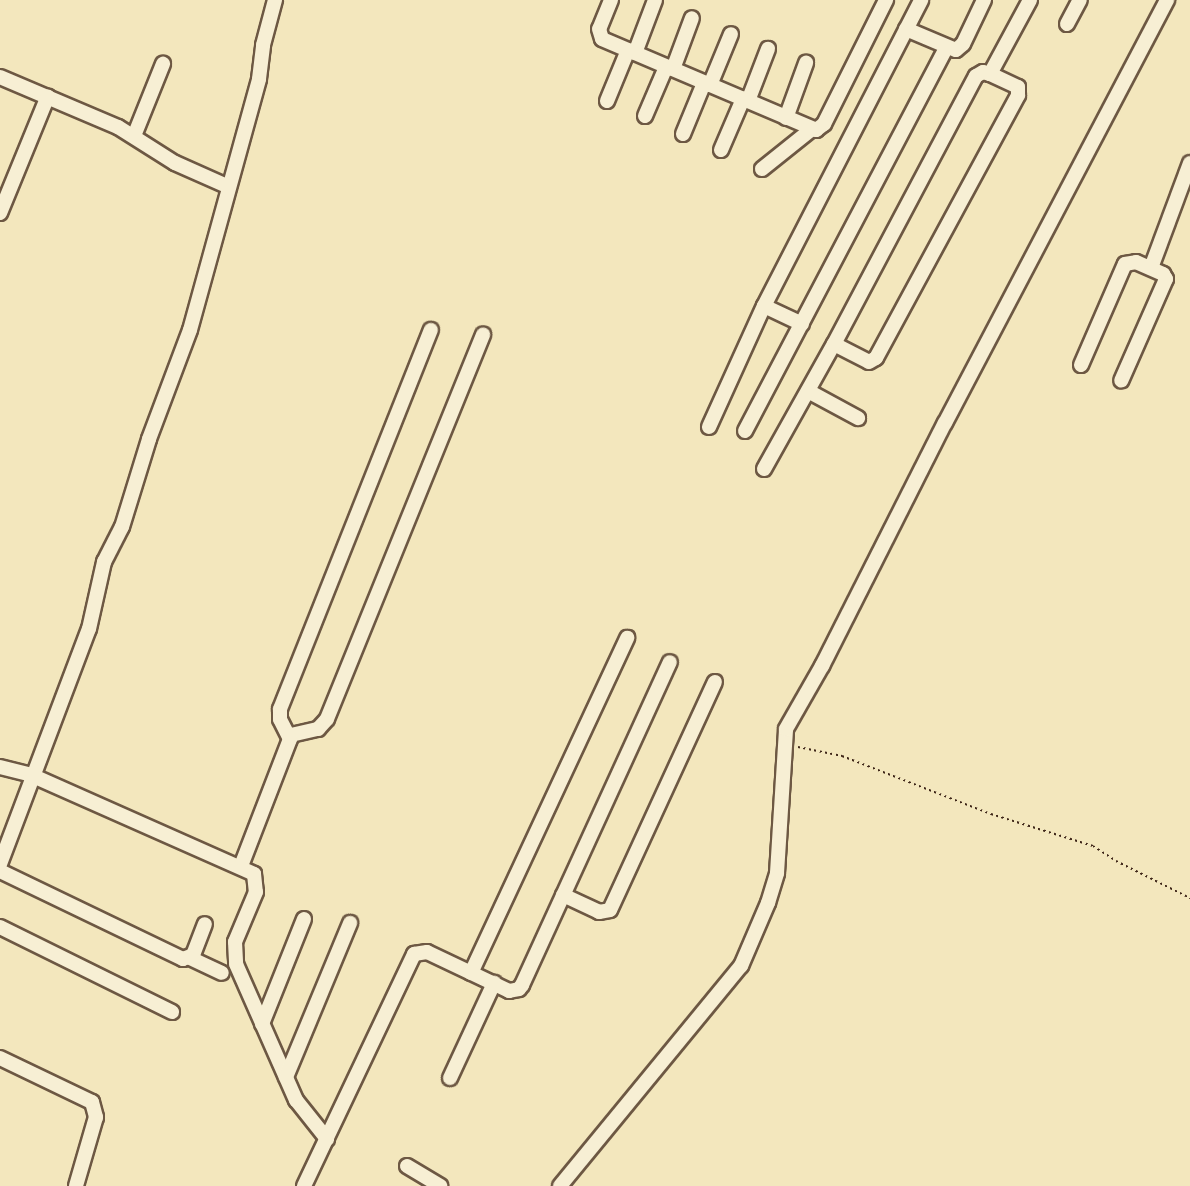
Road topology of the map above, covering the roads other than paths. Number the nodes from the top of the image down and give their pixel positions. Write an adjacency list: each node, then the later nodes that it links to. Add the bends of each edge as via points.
1 (275, 0): 34 (street, via 259,79)
2 (611, 0): 16 (street, via 599,36)
3 (655, 0): 16 (street)
4 (886, 0): 28 (street, via 824,124)
5 (921, 0): 12 (street)
6 (984, 0): 14 (street, via 963,44 956,50)
7 (1030, 0): 20 (street)
8 (1080, 0): 11 (street)
9 (1167, 0): 77 (street, via 791,719 783,744 777,873 741,966)
10 (692, 18): 19 (street)
11 (1067, 24)
12 (906, 29): 14 (street); 37 (street)
13 (731, 34): 22 (street)
14 (946, 48): 38 (street)
15 (768, 49): 24 (street)
16 (631, 52): 19 (street); 25 (street)
17 (806, 63): 27 (street)
18 (163, 64): 30 (street)
19 (670, 68): 22 (street); 26 (street)
20 (990, 74): 41 (street, via 976,76); 41 (street, via 1018,88 1018,95 876,358 869,362)
21 (0, 76): 23 (street)
22 (707, 84): 24 (street); 29 (street)
23 (48, 96): 30 (street); 35 (street)
24 (745, 100): 27 (street); 31 (street)
25 (607, 101)
26 (645, 116)
27 (786, 118): 28 (street)
28 (812, 130): 33 (street)
29 (683, 134)
30 (134, 136): 34 (street, via 175,163)
31 (721, 150)
32 (1190, 163): 36 (street)
33 (762, 169)
34 (228, 186): 54 (street, via 190,330 122,527 104,562 85,638)
35 (0, 213)
36 (1151, 268): 42 (street, via 1136,262 1125,264); 43 (street, via 1165,276 1165,282)
37 (764, 306): 38 (street); 46 (street)
38 (802, 324): 47 (street)
39 (432, 330): 52 (street, via 281,709 280,719)
40 (483, 334): 52 (street, via 327,719 318,729)
41 (835, 344): 44 (street)
42 (1081, 365)
43 (1121, 381)
44 (808, 391): 45 (street); 48 (street)
45 (858, 418)
46 (709, 427)
47 (745, 431)
48 (764, 469)
49 (627, 638): 65 (street)
50 (670, 662): 58 (street)
51 (715, 682): 58 (street, via 610,910 599,912)
52 (291, 735): 56 (street)
53 (0, 766): 54 (street)
54 (31, 775): 55 (street); 56 (street)
55 (0, 864)
56 (241, 866): 68 (street, via 254,874 257,884 233,954)
57 (0, 871): 63 (street, via 183,959)
58 (563, 895): 66 (street, via 519,989 509,991)
59 (304, 919): 68 (street)
60 (349, 923): 70 (street)
61 (205, 924): 63 (street)
62 (0, 927): 67 (street)
63 (190, 958): 64 (street)
64 (222, 973)
65 (471, 973): 66 (street); 72 (street, via 428,952 414,954)
66 (494, 984): 71 (street)
67 (172, 1012)
68 (262, 1024): 70 (street)
69 (0, 1058): 74 (street, via 92,1102 96,1117)
70 (286, 1077): 72 (street, via 302,1109)
71 (450, 1078)
72 (327, 1139): 75 (street)
73 (407, 1166): 76 (street)
74 (76, 1186)
75 (304, 1186)
76 (440, 1186)
77 (560, 1186)

